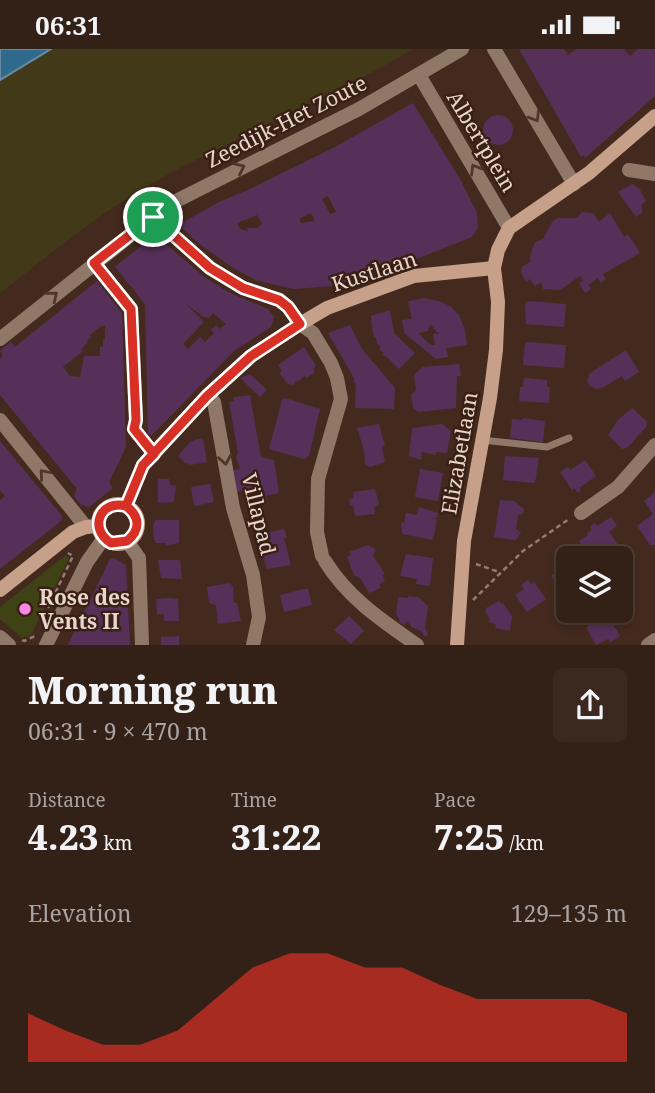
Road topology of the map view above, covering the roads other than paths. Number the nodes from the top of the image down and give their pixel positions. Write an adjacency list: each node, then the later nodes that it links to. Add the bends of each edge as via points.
1 (462, 49): 3 (street, Zeedijk-Het Zoute)
2 (494, 49): 7 (street, one-way to 7)
3 (419, 75): 8 (street, Zeedijk-Het Zoute, one-way to 3, via 194,190 300,140); 9 (street, Albertplein, one-way to 3)
4 (655, 115): 7 (street)
5 (629, 170): 6 (street)
6 (655, 174)
7 (574, 184): 9 (street)
8 (153, 217): 10 (street, Zeedijk-Het Zoute); 12 (street, via 210,268 243,288 279,300)
9 (509, 228): 11 (street)
10 (94, 263): 13 (street, Zeedijk-Het Zoute, one-way to 10); 19 (street, via 131,309 134,429)
11 (494, 268): 12 (street, Kustlaan, via 414,276 327,308); 17 (street, Elizabetlaan, via 496,350)
12 (300, 324): 14 (street, Kustlaan, via 251,356); 31 (street, via 313,333 331,363 341,400 318,479 317,533 324,558 358,603)
13 (0, 339)
14 (207, 396): 19 (street, Kustlaan); 30 (street, Villapad, one-way to 30, via 214,402 233,508 253,575 259,617)
15 (0, 420): 22 (street, one-way to 15)
16 (569, 438): 17 (lane, via 547,447)
17 (482, 440): 32 (street, Elizabetlaan, via 463,559)
18 (655, 445): 21 (street, via 618,487)
19 (154, 454): 20 (street, Kustlaan, via 143,465)
20 (126, 506): 22 (street, via 114,504 104,510); 23 (street, via 135,514 137,526)
21 (581, 513)
22 (96, 531): 23 (street, via 111,543); 24 (street, via 73,532); 27 (street, via 87,562)
23 (127, 541): 29 (street, via 139,558)
24 (0, 590)
25 (0, 637): 28 (street)
26 (655, 640): 33 (street)
27 (41, 641)
28 (9, 645)
29 (142, 645)
30 (253, 645)
31 (417, 645)
32 (457, 645)
33 (648, 645)

